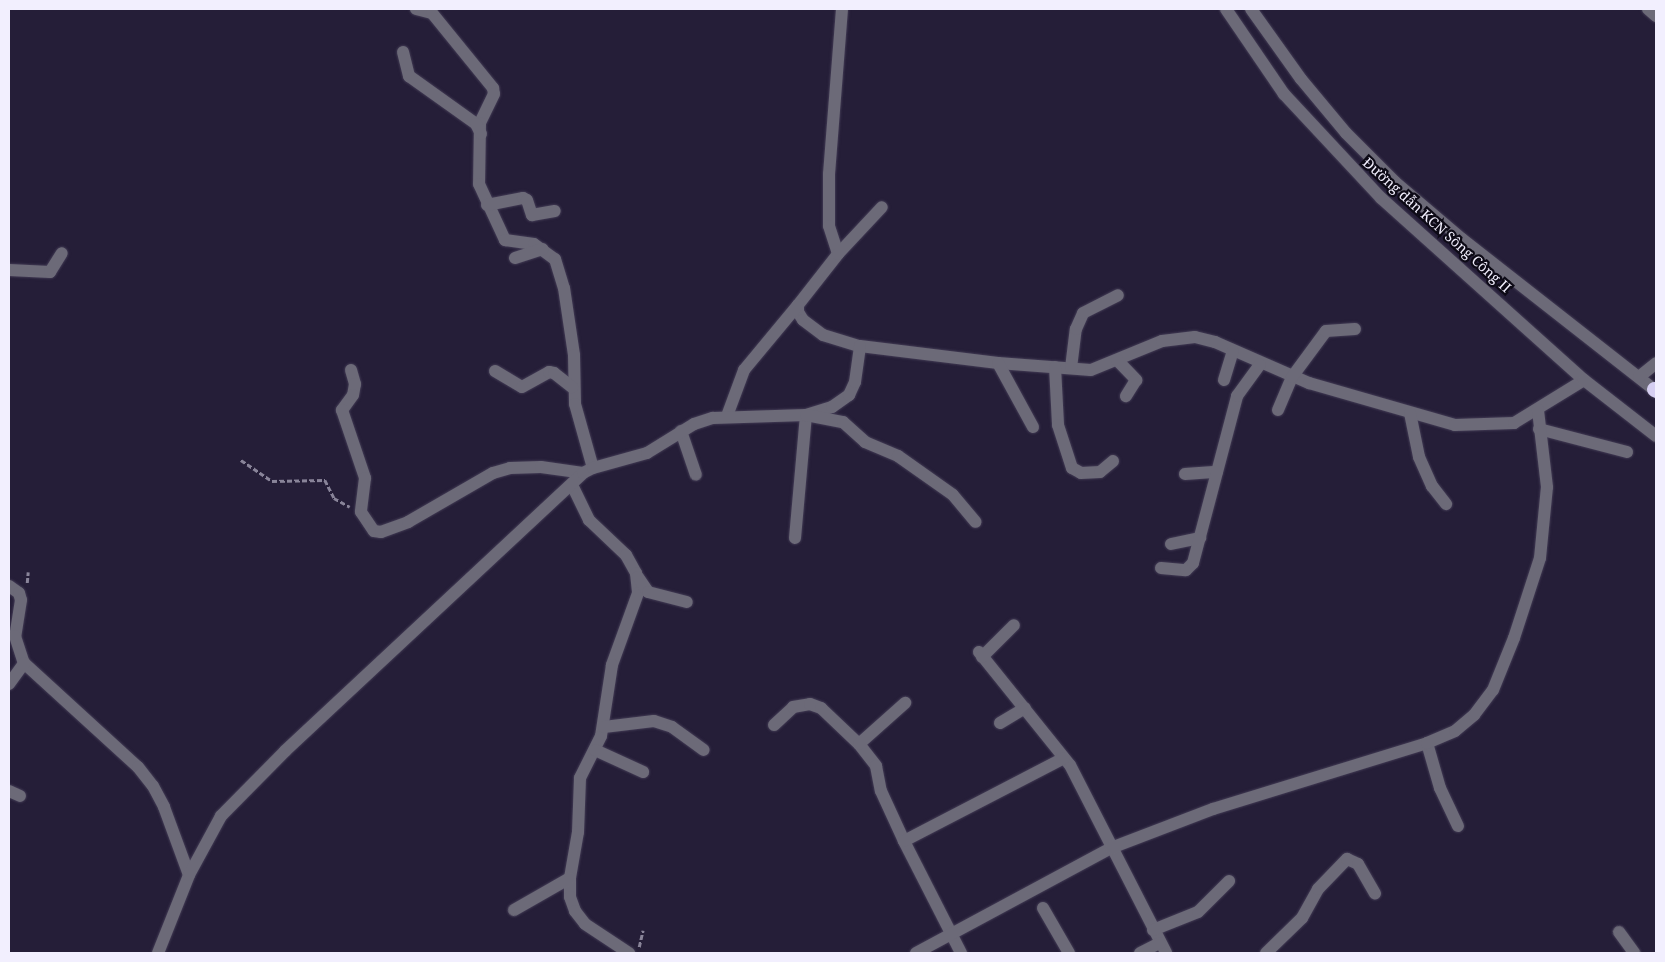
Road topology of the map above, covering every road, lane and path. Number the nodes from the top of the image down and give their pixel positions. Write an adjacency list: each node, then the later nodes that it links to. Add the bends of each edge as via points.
1 (416, 9): 10 (street, via 432,13 493,88 494,94 482,115)
2 (842, 9): 16 (street, via 829,174 830,226)
3 (1226, 9): 9 (street, Đường dẫn KCN Sông Công II)
4 (1251, 9): 8 (street, Đường dẫn KCN Sông Công II)
5 (1648, 9): 6 (street)
6 (1656, 16)
7 (404, 52): 10 (street, via 409,76 476,124)
8 (1301, 79): 9 (street); 33 (street, Đường dẫn KCN Sông Công II, via 1346,133 1395,182)
9 (1284, 94): 35 (street, Đường dẫn KCN Sông Công II, via 1380,198)
10 (481, 134): 11 (street, via 479,184)
11 (487, 206): 13 (street, via 522,198 527,200 532,215); 14 (street, via 505,240)
12 (882, 207): 16 (street)
13 (555, 212)
14 (543, 249): 17 (street); 36 (street, via 555,259 564,288 575,369)
15 (62, 253): 18 (street, via 50,272)
16 (838, 254): 20 (street)
17 (515, 258)
18 (9, 270)
19 (1118, 295): 29 (street, via 1082,313 1076,330)
20 (798, 305): 22 (street, via 798,312 804,320 823,335); 43 (street, via 744,370)
21 (1356, 329): 32 (street, via 1333,328 1326,331)
22 (860, 346): 25 (street); 42 (street, via 855,382 849,395 832,407)
23 (1233, 351): 24 (street, via 1195,337 1178,337); 27 (street); 34 (street)
24 (1116, 360): 29 (street, via 1091,370); 38 (street, via 1136,380)
25 (998, 363): 28 (street); 44 (street)
26 (1656, 363): 33 (street)
27 (1260, 364): 32 (street); 52 (street, via 1237,396)
28 (1055, 366): 29 (street); 50 (street, via 1058,426 1072,468 1081,473 1100,472)
29 (1071, 368)
30 (352, 370): 57 (street, via 354,395 342,410 365,478)
31 (495, 371): 36 (street, via 522,387 548,372)
32 (1292, 377): 39 (street); 41 (street)
33 (1639, 377): 37 (street, Đường dẫn KCN Sông Công II)
34 (1224, 380)
35 (1584, 380): 40 (street); 47 (street, Đường dẫn KCN Sông Công II)
36 (572, 387): 51 (street)
37 (1655, 390)
38 (1126, 396)
39 (1278, 410)
40 (1538, 410): 41 (street, via 1514,423 1492,426 1455,425); 45 (street)
41 (1410, 414): 56 (street, via 1419,457 1432,486)
42 (806, 415): 43 (street); 58 (street, via 843,422 865,442 898,456 953,495); 59 (street)
43 (726, 416): 46 (street, via 694,424)
44 (1033, 427)
45 (1539, 429): 48 (street); 74 (street, via 1546,487 1545,530 1540,558 1514,638 1493,690 1474,715 1455,731)
46 (681, 431): 51 (street, via 647,453); 54 (street)
47 (1656, 436)
48 (1627, 452)
49 (241, 460): 57 (path, via 272,481 325,480 334,498)
50 (1113, 461)
51 (588, 470): 55 (street); 57 (street, via 541,467 501,470 408,522 381,532 374,531)
52 (1217, 472): 53 (street); 60 (street)
53 (1185, 474)
54 (696, 475)
55 (572, 485): 63 (street, via 588,520 626,555); 83 (street, via 285,751 221,816)
56 (1446, 504)
57 (361, 512)
58 (976, 522)
59 (795, 538)
60 (1200, 538): 61 (street); 62 (street, via 1190,568)
61 (1171, 544)
62 (1161, 568)
63 (636, 573): 65 (street, via 648,592); 73 (street, via 638,593 612,665)
64 (9, 586): 67 (street, via 19,593 21,600 15,636)
65 (687, 602)
66 (1014, 625): 70 (street, via 981,655)
67 (24, 663): 68 (street); 83 (street, via 138,768 153,786)
68 (9, 684)
69 (905, 703): 75 (street)
70 (1025, 708): 71 (street); 78 (street)
71 (1000, 723)
72 (774, 725): 75 (street, via 793,707 810,704 820,708)
73 (604, 727): 76 (street); 77 (street, via 654,721 672,727)
74 (1427, 743): 80 (street, via 1440,788); 82 (street, via 1213,809)
75 (859, 744): 81 (street, via 876,766 881,791)
76 (595, 750): 79 (street); 84 (street, via 578,789 578,832)
77 (704, 750)
78 (1064, 758): 81 (street); 82 (street)
79 (643, 772)
80 (1458, 826)
81 (904, 841): 92 (street)
82 (1111, 848): 90 (street); 92 (street)
83 (189, 875): 94 (street)
84 (570, 878): 88 (street); 95 (street, via 570,897 585,924)
85 (1229, 881): 90 (street, via 1198,912)
86 (1375, 893): 101 (street, via 1358,864 1347,858 1318,889 1302,918)
87 (1043, 908): 99 (street)
88 (514, 910)
89 (644, 930): 96 (path)
90 (1153, 930): 93 (street)
91 (1620, 932): 102 (street)
92 (950, 934): 97 (street); 98 (street)
93 (1163, 948): 100 (street)
94 (158, 953)
95 (628, 953)
96 (637, 953)
97 (916, 953)
98 (961, 953)
99 (1069, 953)
100 (1140, 953)
101 (1266, 953)
102 (1634, 953)

